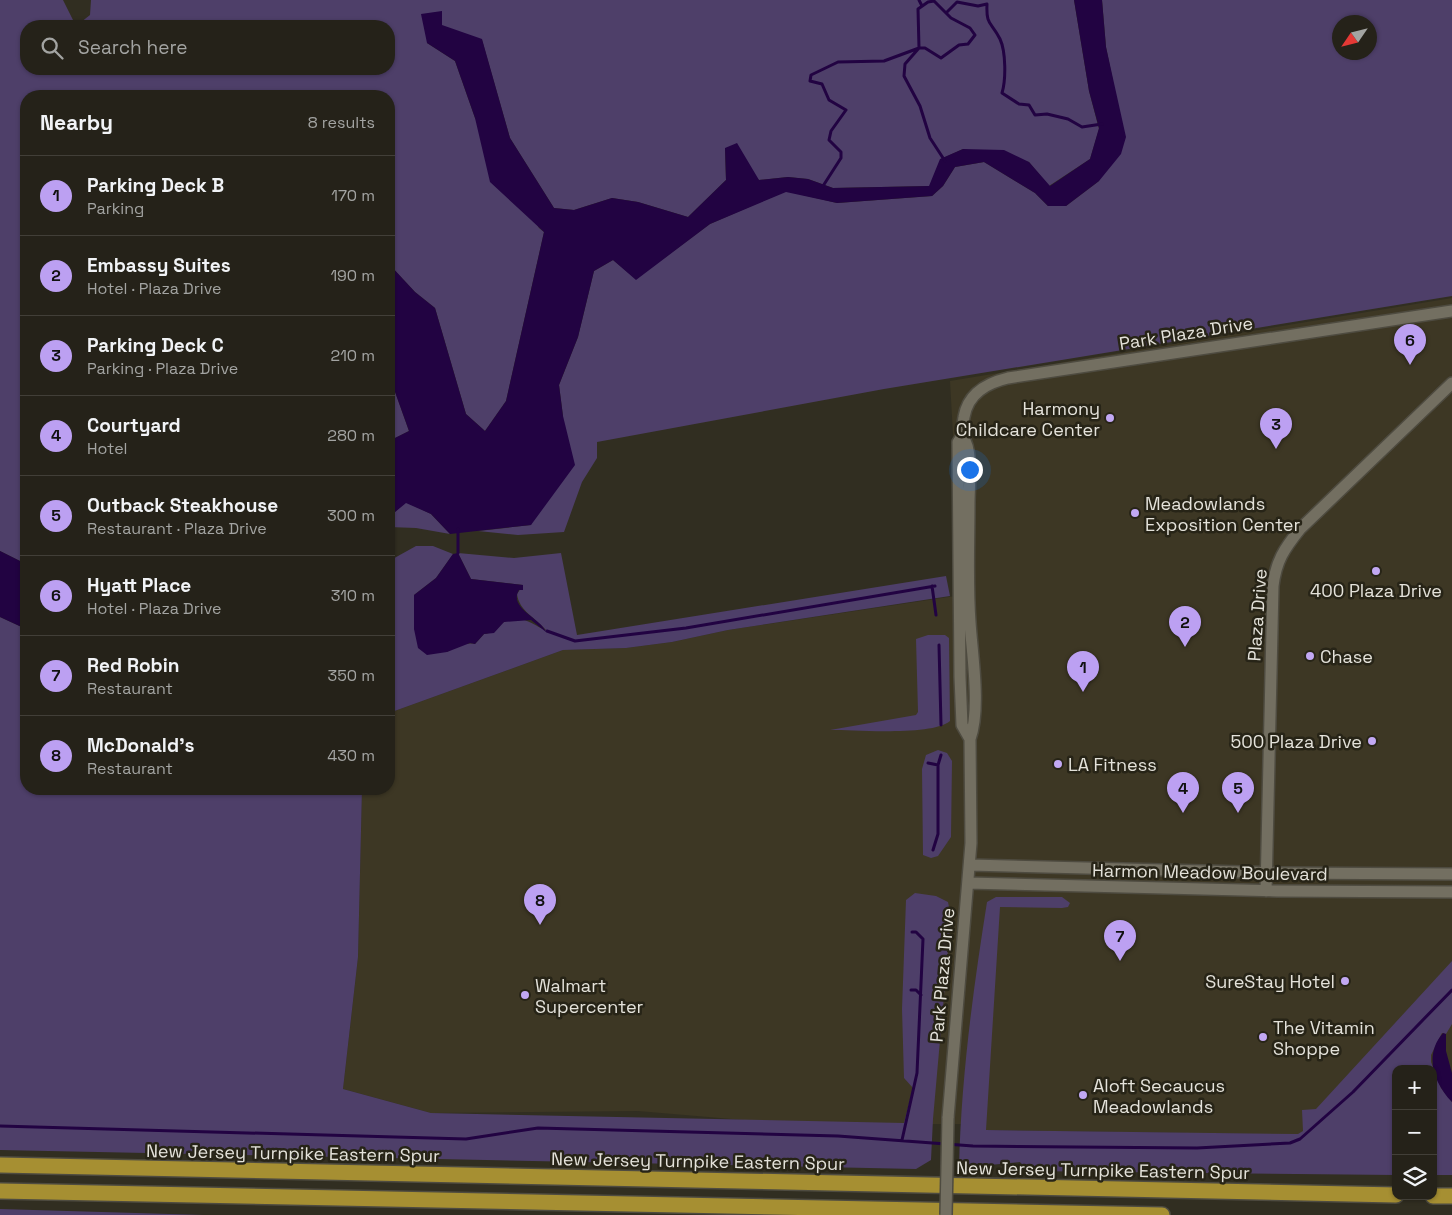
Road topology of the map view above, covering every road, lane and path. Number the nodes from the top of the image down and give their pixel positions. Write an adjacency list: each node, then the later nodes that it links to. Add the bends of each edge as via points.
1 (1452, 311): 3 (street, Park Plaza Drive, via 991,382 976,393 967,409 963,437 958,442 964,622 962,725 970,739)
2 (1452, 383): 4 (street, Plaza Drive, via 1300,529 1279,558 1273,586)
3 (970, 865): 4 (street, Harmon Meadow Boulevard); 6 (street, Park Plaza Drive)
4 (1267, 872): 5 (street, Harmon Meadow Boulevard); 7 (street, Plaza Drive)
5 (1452, 874)
6 (968, 884): 7 (street, Harmon Meadow Boulevard); 14 (street, Park Plaza Drive, bridge, via 948,1118)
7 (1266, 891): 8 (street, Harmon Meadow Boulevard)
8 (1452, 892)
9 (0, 1165): 11 (highway, New Jersey Turnpike Eastern Spur)
10 (0, 1191): 15 (highway)
11 (1392, 1195)
12 (1437, 1196): 13 (highway)
13 (1452, 1196)
14 (946, 1215)
15 (1162, 1215)

